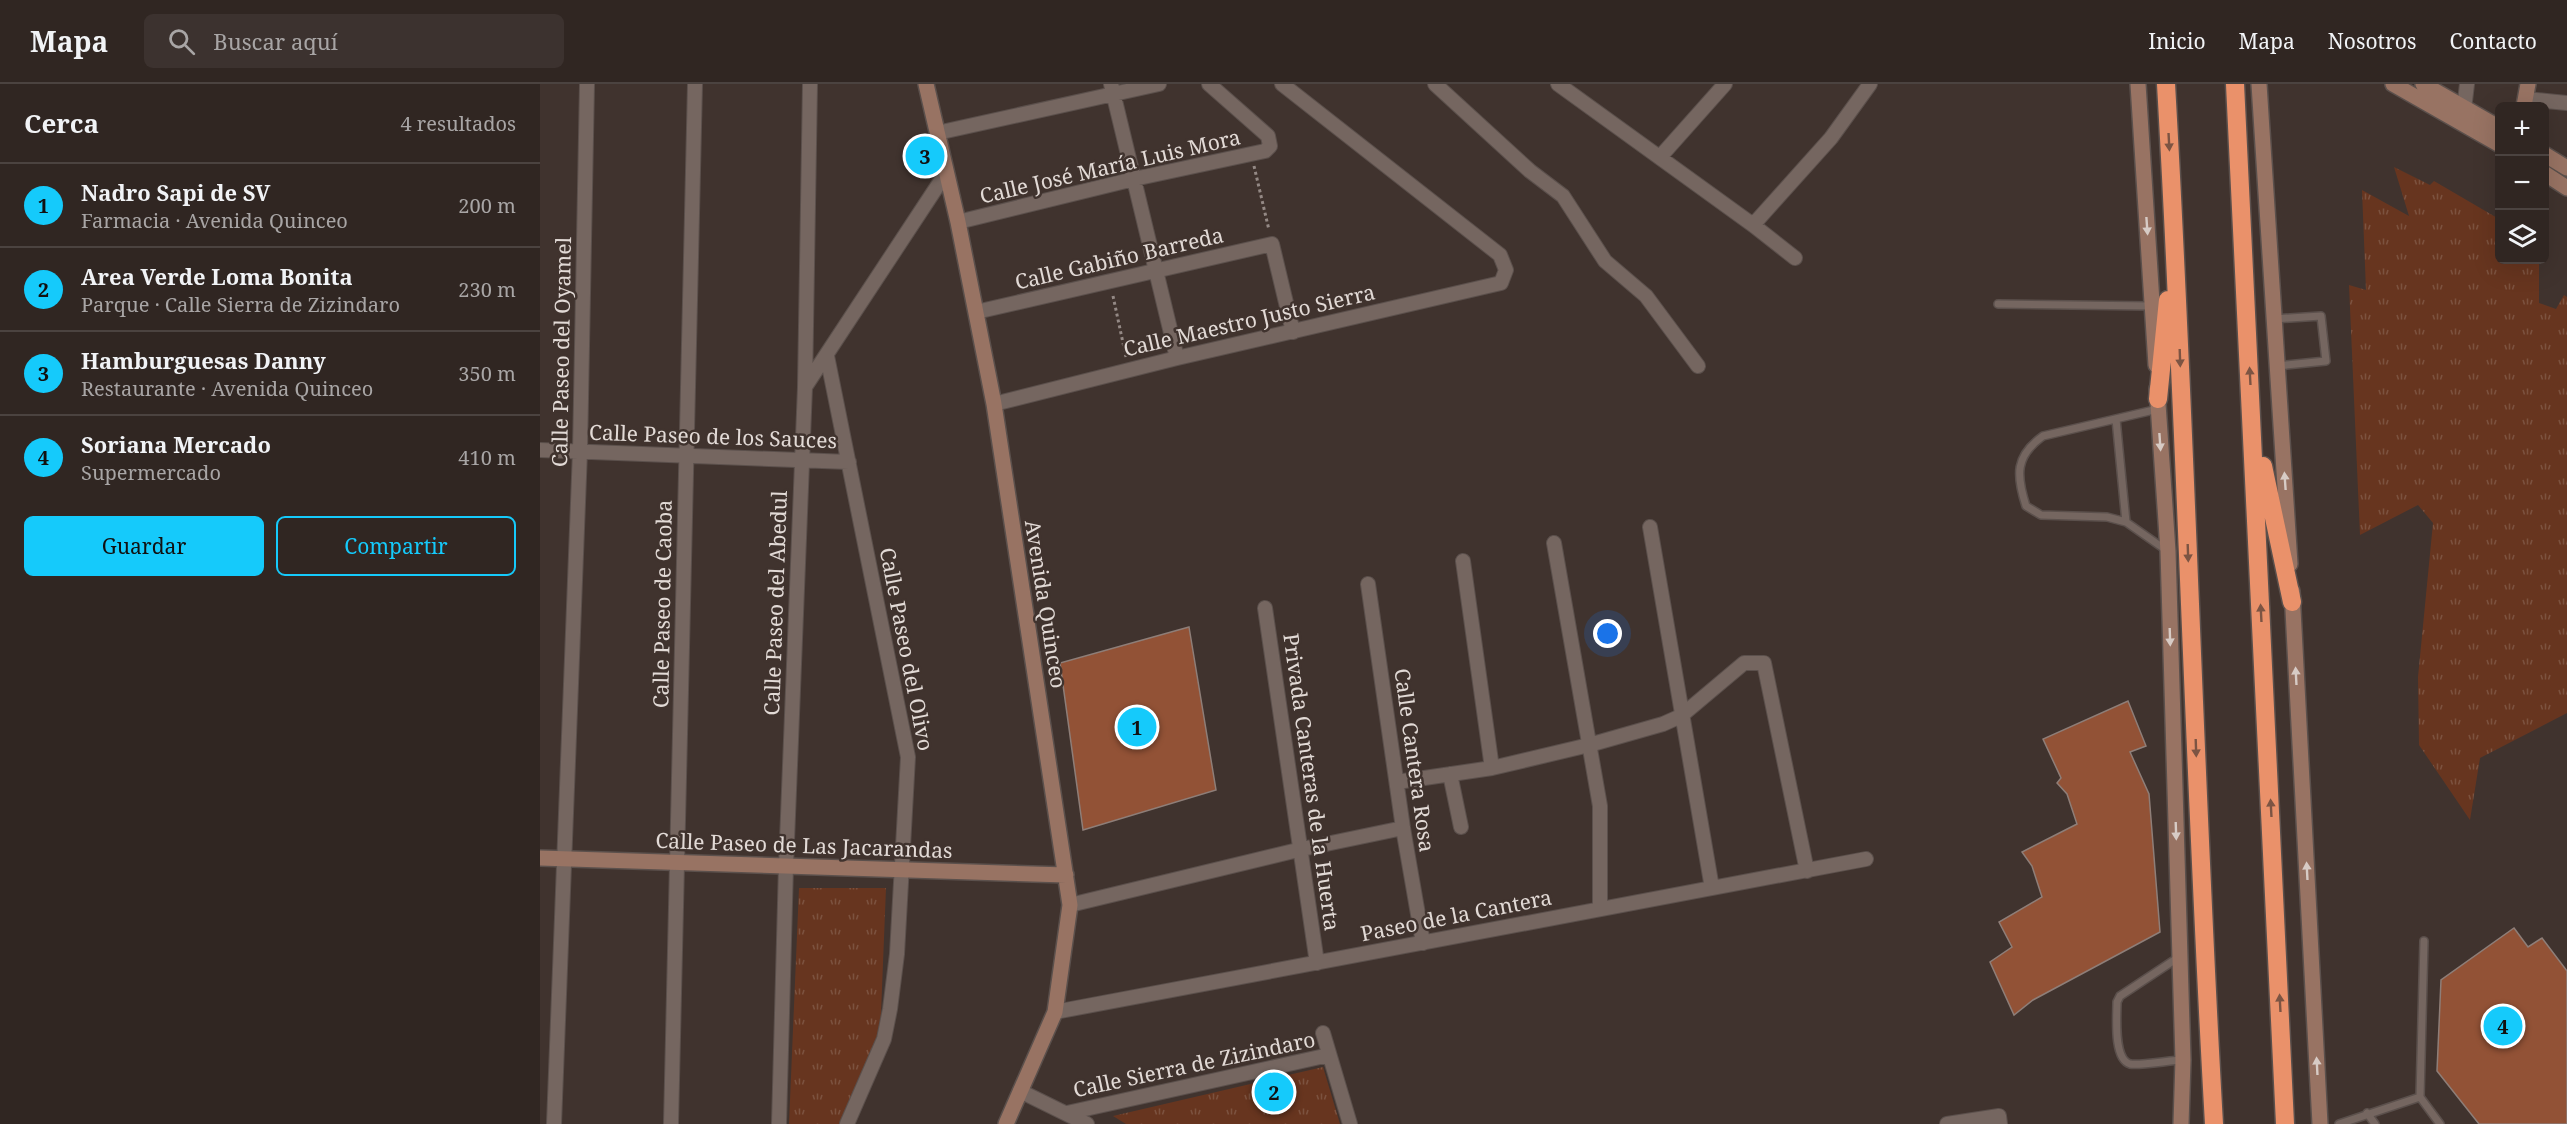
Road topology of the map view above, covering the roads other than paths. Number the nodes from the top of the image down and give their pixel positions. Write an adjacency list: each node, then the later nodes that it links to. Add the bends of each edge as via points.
1 (587, 84): 54 (street, Calle Paseo del Oyamel)
2 (695, 84): 55 (street, Calle Paseo de Caoba)
3 (810, 84): 48 (street, Calle Paseo del Abedul)
4 (926, 84): 25 (main road, Avenida Quinceo)
5 (1160, 84): 19 (street)
6 (1282, 84): 43 (street, Calle Maestro Justo Sierra, via 1500,255 1506,270 1501,283)
7 (1435, 84): 46 (street, via 1563,196 1605,261 1646,296)
8 (1558, 84): 20 (street)
9 (1725, 84): 28 (street)
10 (1870, 84): 35 (street, via 1831,138)
11 (2138, 84): 40 (main road, one-way to 40)
12 (2166, 84): 36 (highway, one-way to 36)
13 (2235, 84): 51 (highway, one-way to 13)
14 (2259, 84): 42 (main road)
15 (2393, 84): 23 (main road)
16 (2423, 84): 23 (main road)
17 (2467, 84): 23 (street)
18 (1214, 86): 32 (street, Calle José María Luis Mora, via 1268,136 1270,146 1251,155)
19 (1112, 89): 25 (street); 32 (street)
20 (1573, 89): 28 (street)
21 (2526, 97): 22 (street)
22 (2567, 103)
23 (2464, 116): 24 (main road); 26 (main road)
24 (2495, 127)
25 (937, 133): 30 (main road, Avenida Quinceo)
26 (2495, 143)
27 (2547, 156): 29 (main road)
28 (1660, 157): 35 (street)
29 (2567, 168)
30 (946, 172): 34 (main road, Avenida Quinceo); 44 (street)
31 (2549, 177): 33 (main road)
32 (1134, 178): 34 (street, Calle José María Luis Mora); 38 (street)
33 (2567, 188)
34 (958, 222): 41 (main road, Avenida Quinceo)
35 (1753, 225): 37 (street)
36 (2175, 239): 50 (highway); 107 (highway, one-way to 107)
37 (1795, 258)
38 (1156, 272): 41 (street, Calle Gabiño Barreda); 43 (street, Calle Gabiño Barreda, via 1272,244); 45 (street)
39 (1998, 304): 40 (lane)
40 (2152, 306): 50 (main road)
41 (976, 312): 49 (main road, Avenida Quinceo)
42 (2274, 319): 47 (main road); 47 (lane, via 2321,316 2326,361)
43 (1293, 332): 45 (street, Calle Maestro Justo Sierra)
44 (827, 356): 48 (street); 57 (street, Calle Paseo del Olivo)
45 (1177, 358): 49 (street, Calle Maestro Justo Sierra)
46 (1698, 366)
47 (2277, 366): 64 (main road, one-way to 47)
48 (804, 387): 56 (street, Calle Paseo del Abedul)
49 (994, 404): 81 (main road, Avenida Quinceo)
50 (2158, 404): 52 (lane); 61 (main road, one-way to 61)
51 (2252, 415): 64 (highway); 108 (highway, one-way to 51)
52 (2116, 418): 58 (lane); 58 (lane, via 2035,441 2021,462 2020,487 2026,506 2041,515 2107,517)
53 (540, 450): 54 (street, Calle Paseo de los Sauces)
54 (580, 451): 55 (street, Calle Paseo de los Sauces); 75 (street, Calle Paseo del Oyamel)
55 (686, 456): 56 (street, Calle Paseo de los Sauces); 77 (street, Calle Paseo de Caoba)
56 (802, 460): 57 (street, Calle Paseo de los Sauces); 78 (street, Calle Paseo del Abedul)
57 (849, 462): 79 (street, Calle Paseo del Olivo, via 908,757)
58 (2126, 522): 61 (lane)
59 (1650, 527): 66 (street)
60 (1554, 543): 67 (street)
61 (2168, 551): 87 (main road, one-way to 87)
62 (1463, 561): 68 (street)
63 (1368, 584): 70 (street, Calle Cantera Rosa)
64 (2292, 602): 109 (main road, one-way to 64)
65 (1265, 608): 73 (street, Privada Canteras de la Huerta)
66 (1681, 716): 67 (street); 80 (street, via 1744,663 1764,663); 82 (street)
67 (1589, 745): 68 (street); 84 (street, via 1599,806)
68 (1492, 768): 69 (street)
69 (1450, 774): 70 (street); 71 (street)
70 (1397, 782): 72 (street, Calle Cantera Rosa)
71 (1461, 827)
72 (1403, 828): 73 (street); 86 (street, Calle Cantera Rosa)
73 (1302, 849): 83 (street); 88 (street, Privada Canteras de la Huerta)
74 (540, 858): 75 (main road, Calle Paseo de Las Jacarandas)
75 (564, 858): 77 (main road, Calle Paseo de Las Jacarandas); 98 (street, Calle Paseo del Oyamel)
76 (1866, 859): 80 (street, Paseo de la Cantera)
77 (679, 862): 78 (main road, Calle Paseo de Las Jacarandas); 99 (street, Calle Paseo de Caoba)
78 (786, 866): 79 (main road, Calle Paseo de Las Jacarandas); 100 (street, Calle Paseo del Abedul)
79 (902, 870): 81 (main road, Calle Paseo de Las Jacarandas); 101 (street, Calle Paseo del Olivo, via 897,954 884,1039)
80 (1807, 871): 82 (street, Paseo de la Cantera)
81 (1066, 875): 83 (main road, Avenida Quinceo)
82 (1712, 888): 84 (street, Paseo de la Cantera)
83 (1070, 905): 89 (main road, Avenida Quinceo)
84 (1600, 909): 86 (street, Paseo de la Cantera)
85 (2424, 941): 94 (lane)
86 (1423, 943): 88 (street, Paseo de la Cantera)
87 (2179, 957): 92 (main road); 92 (lane, via 2120,996 2118,1048 2130,1064)
88 (1317, 963): 89 (street, Paseo de la Cantera)
89 (1055, 1012): 93 (main road, Avenida Quinceo)
90 (1323, 1033): 91 (street)
91 (1329, 1055): 95 (street, Calle Sierra de Zizindaro); 104 (street)
92 (2183, 1060): 106 (main road)
93 (1020, 1091): 95 (street); 102 (main road, Avenida Quinceo)
94 (2420, 1097): 96 (lane); 112 (lane)
95 (1067, 1113): 103 (street)
96 (2367, 1113): 110 (lane); 111 (lane)
97 (2000, 1120): 105 (street)
98 (554, 1124)
99 (671, 1124)
100 (779, 1124)
101 (847, 1124)
102 (1005, 1124)
103 (1088, 1124)
104 (1350, 1124)
105 (1947, 1124)
106 (2181, 1124)
107 (2214, 1124)
108 (2285, 1124)
109 (2320, 1124)
110 (2339, 1124)
111 (2375, 1124)
112 (2440, 1124)

